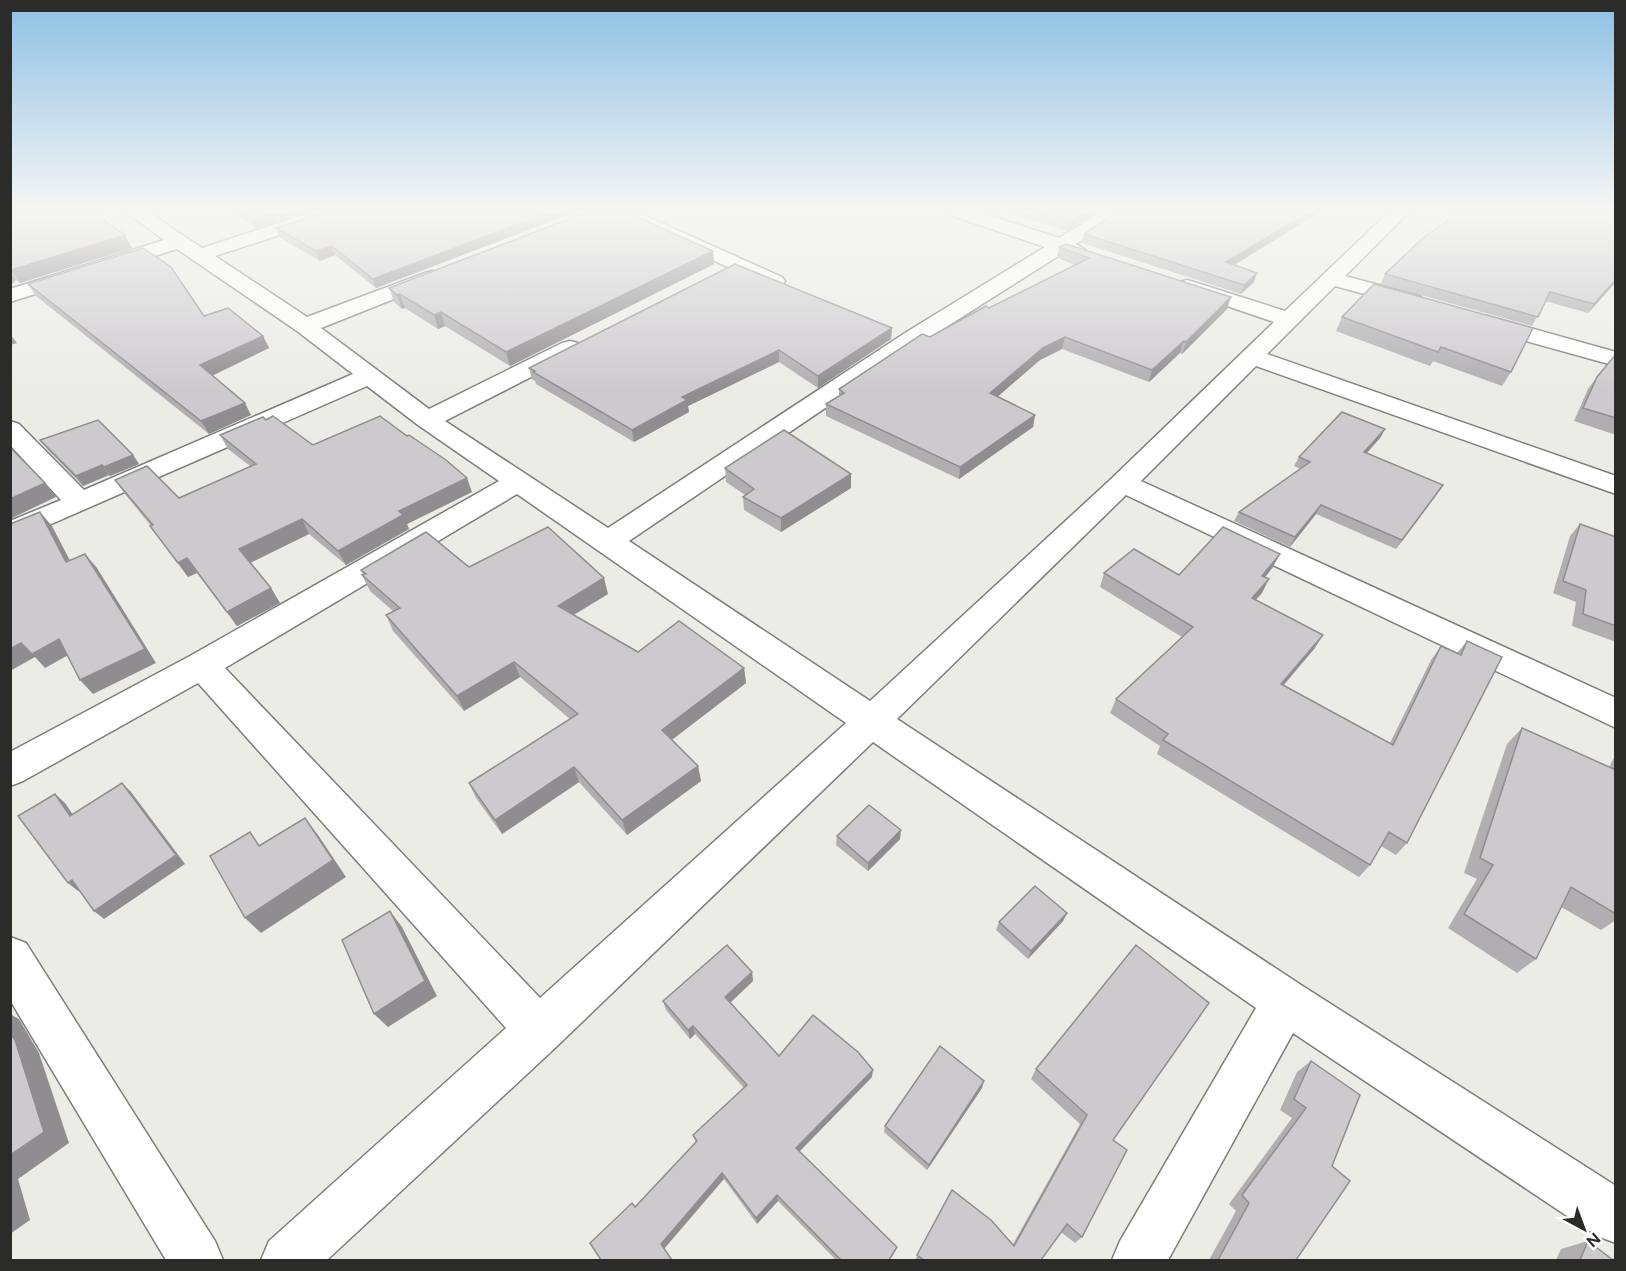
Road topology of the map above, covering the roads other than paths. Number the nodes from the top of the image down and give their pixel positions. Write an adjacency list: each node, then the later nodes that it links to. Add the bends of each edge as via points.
1 (102, 271): 12 (street)
2 (224, 271): 16 (street)
3 (447, 271): 16 (street)
4 (721, 271): 8 (street)
5 (753, 271): 11 (street)
6 (1015, 271): 28 (street, via 902,334)
7 (1337, 271): 10 (street)
8 (714, 275)
9 (1164, 278): 15 (street)
10 (1330, 278): 13 (street); 15 (street)
11 (798, 290)
12 (10, 296)
13 (1433, 307)
14 (1467, 317): 19 (street)
15 (1288, 319): 18 (street)
16 (305, 326): 20 (street)
17 (586, 339): 21 (street)
18 (1250, 356): 24 (street); 25 (street)
19 (1616, 359)
20 (369, 376): 21 (street); 26 (street)
21 (427, 420): 23 (street)
22 (10, 429): 26 (street)
23 (518, 482): 28 (street); 29 (street)
24 (1123, 483): 30 (street); 31 (street)
25 (1616, 486)
26 (80, 503): 27 (street)
27 (10, 533)
28 (607, 542): 31 (street)
29 (202, 665): 32 (street); 35 (street)
30 (1616, 714)
31 (870, 721): 34 (street); 35 (street)
32 (10, 770)
33 (10, 958): 37 (street)
34 (1286, 1001): 36 (street); 39 (street)
35 (540, 1031): 38 (street)
36 (1616, 1217)
37 (196, 1260)
38 (288, 1260)
39 (1139, 1260)

